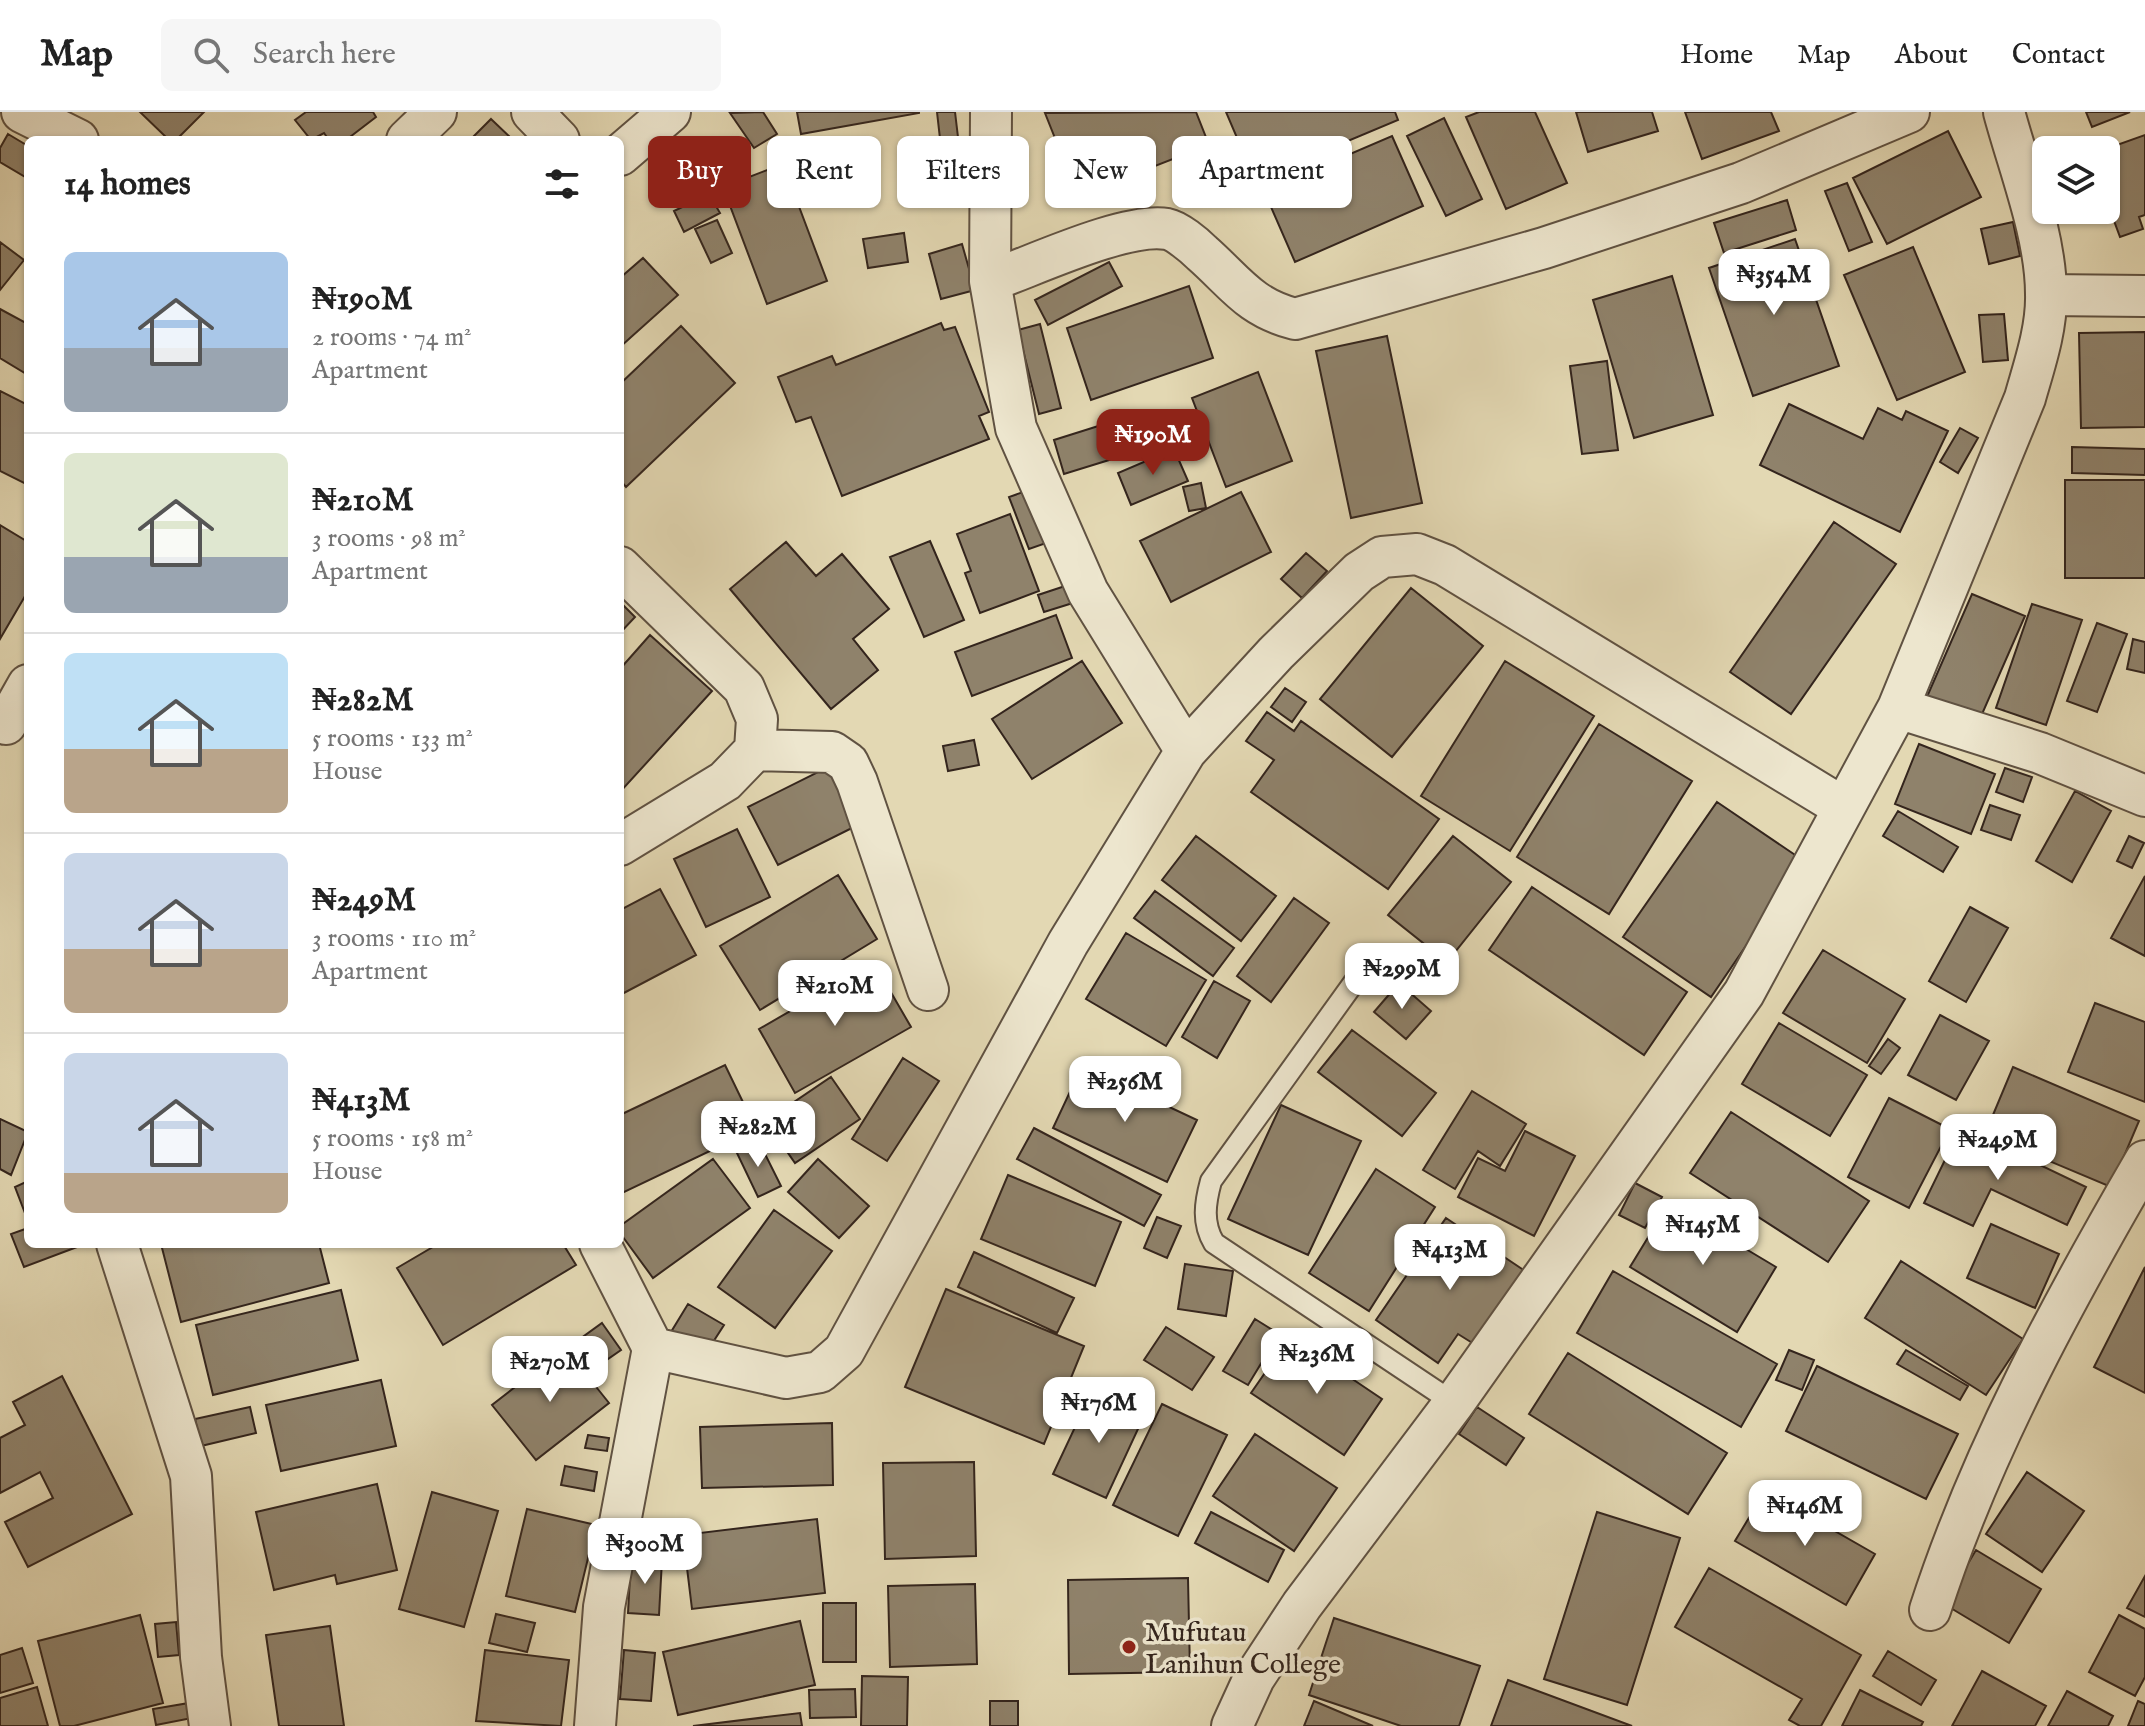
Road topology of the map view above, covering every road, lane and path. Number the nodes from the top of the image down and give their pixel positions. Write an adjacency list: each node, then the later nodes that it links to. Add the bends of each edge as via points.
1 (22, 112): 8 (street)
2 (436, 112): 9 (street)
3 (532, 112): 10 (street)
4 (670, 112): 11 (street)
5 (991, 112): 12 (street)
6 (1909, 112): 12 (street, via 1741,183 1544,248 1295,319 1267,312 1246,298 1200,251 1169,229 1127,232)
7 (2004, 112): 13 (street, via 2035,225)
8 (70, 136)
9 (411, 136)
10 (555, 136)
11 (624, 152)
12 (990, 281): 20 (street, via 1016,428 1088,592)
13 (2046, 295): 14 (street); 17 (street, via 2025,398)
14 (2145, 296)
15 (624, 571): 19 (street, via 744,688 757,719)
16 (24, 695): 18 (street)
17 (1898, 708): 21 (street, via 2040,753); 22 (street)
18 (11, 727)
19 (755, 750): 23 (street, via 725,781); 25 (street, via 832,752 848,763)
20 (1186, 751): 22 (street, via 1359,572 1382,557 1417,554 1475,583); 29 (street, via 1068,943 844,1351 820,1372 786,1378)
21 (2145, 796)
22 (1844, 808): 30 (street, via 1744,993)
23 (624, 843)
24 (1355, 981): 30 (lane, via 1211,1181 1206,1231 1214,1243)
25 (928, 990)
26 (2145, 1161): 31 (street, via 2065,1299 1953,1540)
27 (118, 1248): 32 (street, via 191,1476)
28 (602, 1248): 29 (street)
29 (653, 1348): 33 (street, via 604,1607)
30 (1454, 1403): 34 (street, via 1302,1605 1254,1678)
31 (1930, 1610)
32 (210, 1726)
33 (595, 1726)
34 (1232, 1726)

